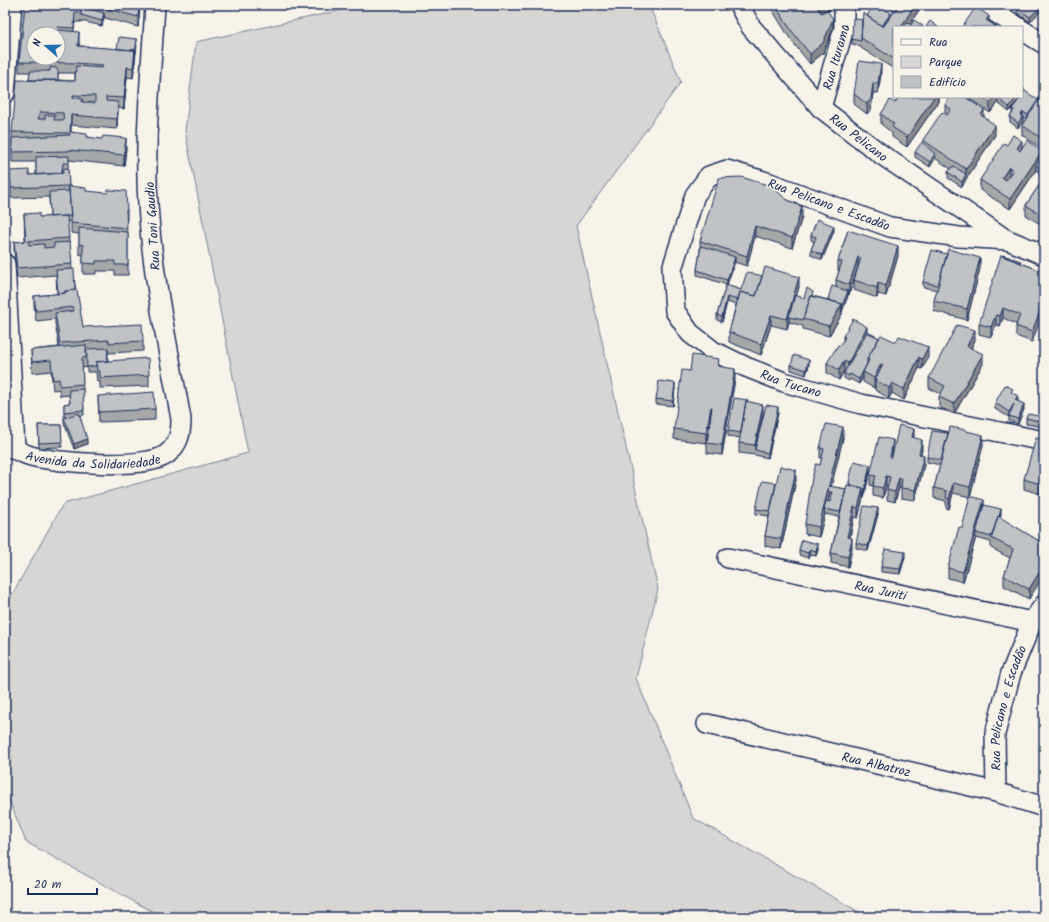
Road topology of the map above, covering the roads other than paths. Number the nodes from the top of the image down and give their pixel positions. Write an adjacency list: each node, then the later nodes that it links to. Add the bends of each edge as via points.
1 (12, 5): 9 (street)
2 (155, 5): 16 (street, Rua Toni Gaudio, via 148,148 148,216 154,270 181,419 181,432)
3 (739, 5): 10 (street, Rua Pelicano, via 751,27)
4 (844, 5): 10 (street, Rua Iturama, via 844,28)
5 (984, 5): 6 (street)
6 (1016, 26)
7 (1023, 31): 8 (street)
8 (1044, 44)
9 (5, 92)
10 (821, 108): 12 (street, Rua Pelicano, via 882,155)
11 (695, 195): 12 (street, Rua Pelicano e Escadão, via 709,176 727,170 890,227 959,237); 15 (street, Rua Tucano, via 672,269 675,311 690,333 713,351 784,382 861,404)
12 (1008, 240): 13 (street, Rua Pelicano e Escadão)
13 (1044, 255)
14 (5, 264): 17 (street)
15 (1044, 441)
16 (177, 444): 17 (street, Avenida da Solidariedade, via 159,458 136,463 82,463 31,456)
17 (10, 448)
18 (728, 558): 20 (street, Rua Juriti)
19 (1044, 605): 20 (street, Rua Pelicano e Escadão)
20 (1032, 622): 22 (street, Rua Pelicano e Escadão, via 1011,673 995,734)
21 (707, 724): 22 (street, Rua Albatroz)
22 (996, 792): 23 (street, Rua Albatroz)
23 (1044, 807)

